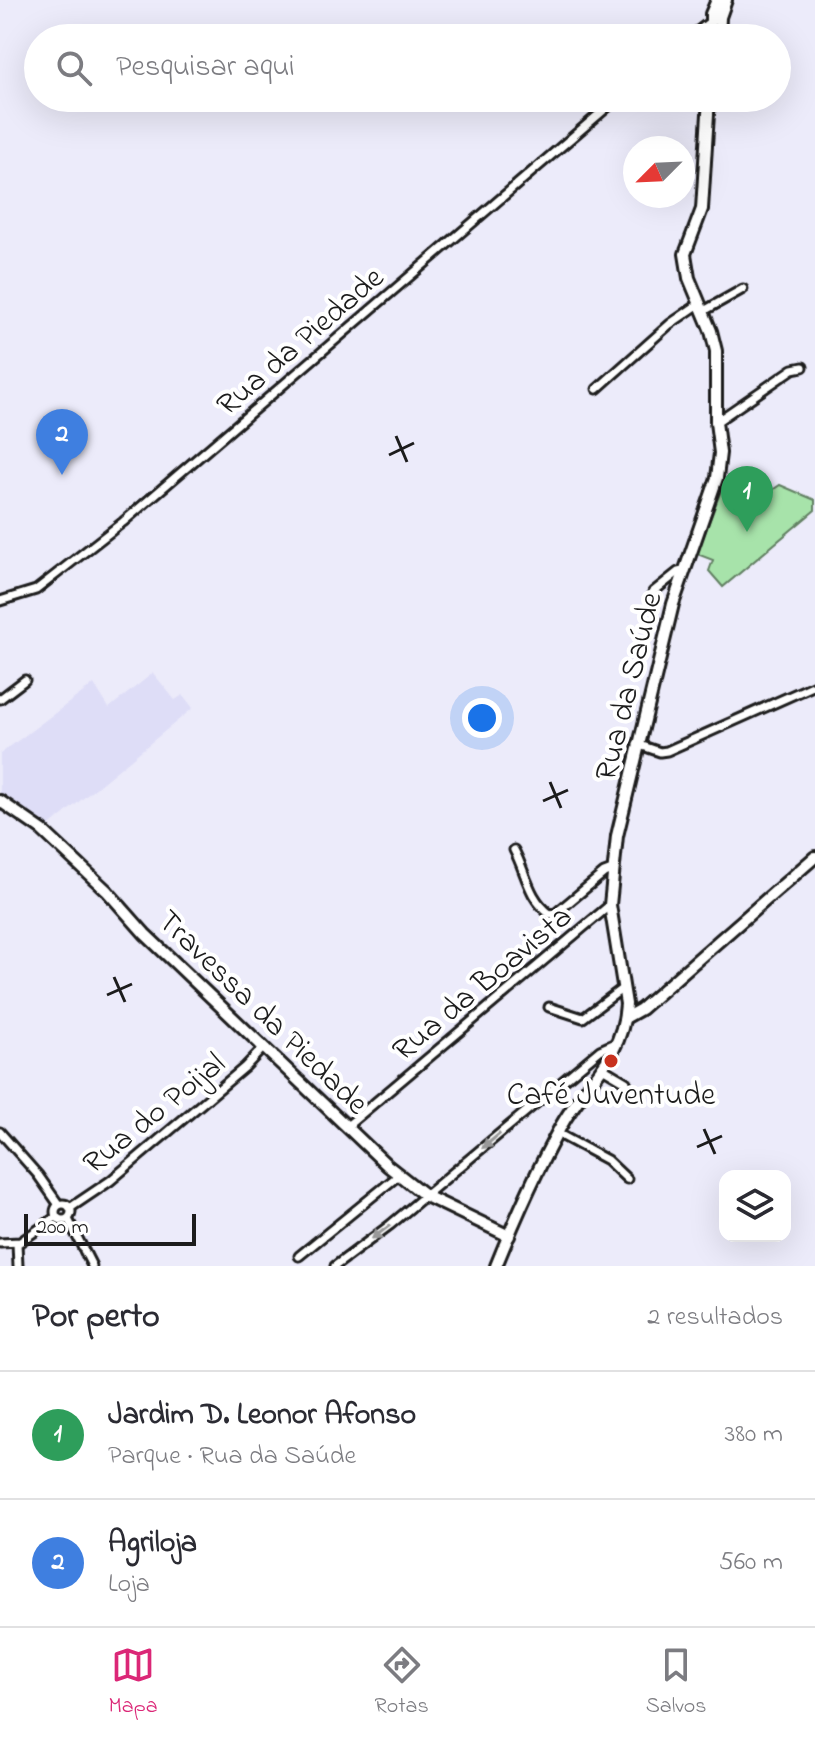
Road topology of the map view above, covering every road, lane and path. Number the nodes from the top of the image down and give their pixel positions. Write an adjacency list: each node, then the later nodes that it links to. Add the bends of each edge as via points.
1 (717, 0): 3 (street, via 711,14)
2 (726, 0): 3 (street)
3 (716, 19): 4 (street); 5 (street)
4 (709, 24)
5 (717, 24)
6 (602, 112): 15 (street, Rua da Piedade, via 101,539 36,590)
7 (708, 112): 9 (street, Rua da Saúde, via 702,209 685,254)
8 (743, 289): 9 (street)
9 (701, 308): 11 (street, via 670,324); 12 (street, Rua da Saúde, via 716,351)
10 (803, 367): 12 (street)
11 (597, 389)
12 (716, 422): 13 (street, Rua da Saúde, via 717,478)
13 (683, 571): 14 (street); 19 (street, Rua da Saúde)
14 (653, 592)
15 (0, 601)
16 (25, 680): 18 (street)
17 (815, 685): 19 (street, via 670,750)
18 (0, 699)
19 (637, 744): 23 (street, Rua da Saúde)
20 (0, 801): 29 (street, Travessa da Piedade, via 42,830)
21 (514, 850): 23 (street, via 530,892 550,914)
22 (815, 857): 27 (street)
23 (612, 870): 24 (street, Rua da Saúde)
24 (610, 905): 25 (street, Rua da Saúde); 32 (street, Rua da Boavista)
25 (623, 988): 26 (street, via 583,1018); 27 (street, Rua da Saúde)
26 (549, 1007)
27 (625, 1018): 28 (street, Rua da Saúde)
28 (618, 1042): 30 (street, Rua da Saúde); 37 (street, one-way to 37, via 600,1050)
29 (263, 1048): 32 (street, Travessa da Piedade); 39 (street, Rua do Poijal, via 110,1181)
30 (604, 1069): 31 (street, via 626,1082); 34 (street, Rua da Saúde, via 574,1103)
31 (630, 1093)
32 (346, 1127): 35 (street, Travessa da Piedade)
33 (0, 1132): 38 (street)
34 (557, 1133): 36 (street, via 607,1160); 42 (street, Rua da Saúde)
35 (399, 1175): 37 (street, Travessa da Piedade); 45 (street)
36 (627, 1179)
37 (426, 1196): 42 (street, Travessa da Piedade); 48 (street, one-way to 48)
38 (59, 1205): 39 (street); 40 (street)
39 (70, 1208): 41 (street)
40 (56, 1217): 41 (street); 44 (street)
41 (68, 1219): 47 (street)
42 (509, 1236): 49 (street, Rua da Saúde)
43 (0, 1243): 44 (street)
44 (17, 1243): 46 (street)
45 (299, 1256)
46 (18, 1266)
47 (92, 1266)
48 (335, 1266)
49 (496, 1266)

